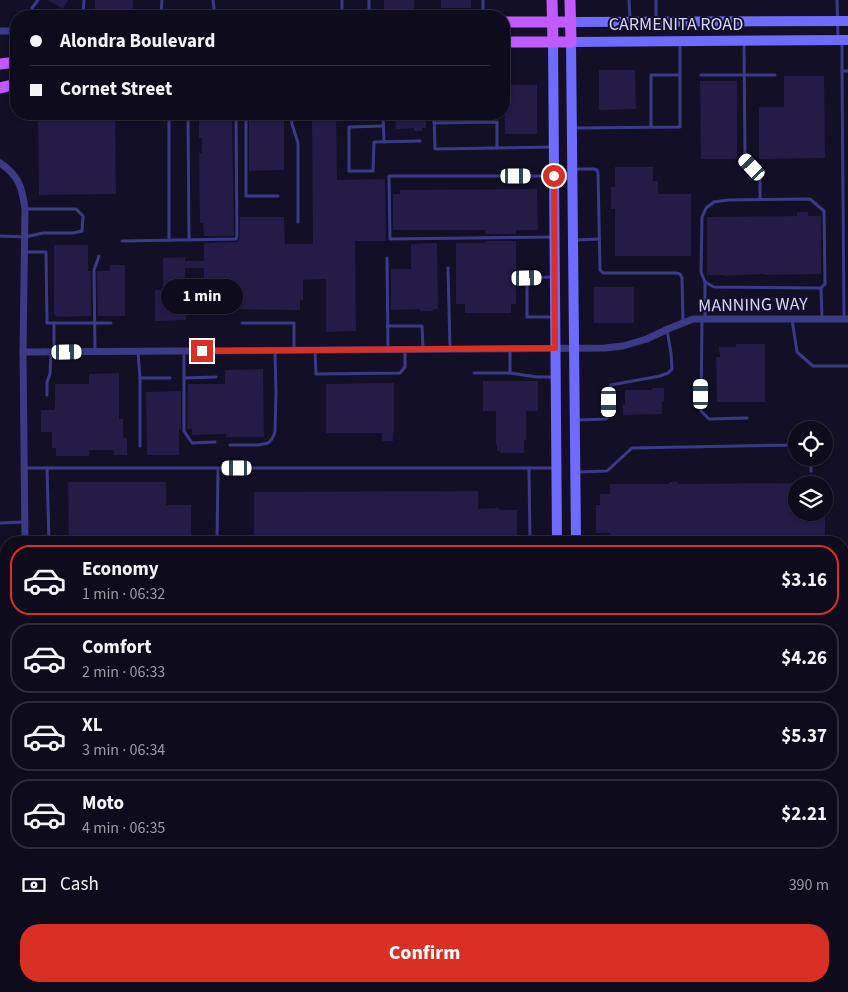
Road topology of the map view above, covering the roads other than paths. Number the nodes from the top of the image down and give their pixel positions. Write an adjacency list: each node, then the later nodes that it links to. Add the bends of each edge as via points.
1 (552, 0): 8 (main road)
2 (570, 0): 9 (main road)
3 (629, 0): 10 (lane)
4 (656, 0): 11 (lane)
5 (837, 0): 6 (lane)
6 (843, 21): 11 (main road, CARMENITA ROAD); 12 (lane)
7 (510, 22): 8 (main road, CARMENITA ROAD)
8 (553, 22): 9 (main road, CARMENITA ROAD); 16 (main road)
9 (571, 22): 10 (main road, CARMENITA ROAD); 17 (main road)
10 (630, 22): 11 (main road, CARMENITA ROAD)
11 (656, 22)
12 (842, 40): 14 (main road, CARMENITA ROAD); 18 (lane)
13 (680, 41): 14 (main road, CARMENITA ROAD); 17 (main road, CARMENITA ROAD); 20 (lane)
14 (744, 41): 22 (lane)
15 (510, 42): 16 (main road, CARMENITA ROAD)
16 (553, 42): 17 (main road, CARMENITA ROAD); 36 (main road)
17 (571, 42): 33 (main road)
18 (842, 71): 19 (lane); 64 (lane)
19 (848, 71)
20 (680, 75): 32 (lane, via 651,76); 32 (lane, via 680,127)
21 (701, 75): 22 (lane)
22 (744, 75): 23 (lane); 42 (lane, via 745,159 760,175)
23 (775, 75)
24 (169, 120): 49 (lane)
25 (188, 120): 50 (lane)
26 (236, 120): 50 (lane, via 237,238)
27 (246, 120): 41 (lane, via 246,196)
28 (292, 120): 44 (lane, via 298,143)
29 (383, 120): 31 (lane)
30 (434, 123): 37 (lane, via 435,149); 37 (lane, via 497,122)
31 (383, 126): 35 (lane); 35 (lane, via 349,127 349,171 373,171 374,142)
32 (651, 127): 33 (lane)
33 (572, 128): 39 (main road)
34 (420, 141): 35 (lane)
35 (384, 142)
36 (554, 147): 37 (lane); 40 (main road)
37 (497, 148)
38 (0, 163): 43 (street, via 16,176)
39 (572, 169): 48 (lane, via 597,170); 51 (main road)
40 (554, 176): 47 (main road); 47 (lane, via 389,176 390,239)
41 (278, 196)
42 (760, 200): 58 (lane, via 714,202 706,208 702,217 701,272); 59 (lane, via 810,200 824,211 826,284)
43 (25, 209): 46 (street); 46 (lane, via 76,209 82,216 82,231)
44 (298, 222)
45 (0, 236): 46 (lane)
46 (25, 237): 53 (street)
47 (554, 237): 57 (main road)
48 (599, 239): 51 (lane); 69 (lane, via 599,268 603,273 680,274)
49 (169, 240): 50 (lane); 52 (lane)
50 (189, 240)
51 (573, 240): 74 (main road)
52 (122, 241)
53 (25, 252): 65 (lane, via 46,252 47,323); 84 (street)
54 (99, 256): 66 (lane, via 94,270)
55 (387, 258): 70 (lane)
56 (448, 268): 78 (lane)
57 (555, 277): 60 (main road); 60 (lane, via 527,278 527,317)
58 (705, 282): 59 (lane, via 714,287); 61 (lane)
59 (821, 288): 63 (lane)
60 (555, 317): 73 (main road)
61 (703, 319): 62 (street, MANNING WAY); 69 (street, MANNING WAY); 96 (lane, via 701,411 709,419)
62 (792, 319): 63 (street, MANNING WAY); 87 (lane, via 797,352 813,366)
63 (822, 319): 64 (street, MANNING WAY)
64 (846, 319)
65 (54, 323): 66 (lane); 85 (lane)
66 (95, 323): 67 (lane); 86 (lane)
67 (112, 323)
68 (242, 323): 80 (lane, via 294,323)
69 (683, 323): 71 (street, MANNING WAY)
70 (387, 326): 75 (lane); 77 (lane, via 422,326)
71 (667, 329): 74 (street, MANNING WAY, via 623,346); 97 (lane, via 672,369 668,373 611,385 606,419)
72 (510, 348): 73 (street, MANNING WAY); 78 (street, MANNING WAY); 89 (lane)
73 (555, 348): 74 (street, MANNING WAY); 90 (main road)
74 (574, 348): 97 (main road)
75 (388, 349): 76 (street, MANNING WAY); 81 (street, MANNING WAY)
76 (405, 349): 77 (street, MANNING WAY); 81 (lane, via 405,367 400,373 325,374 316,374)
77 (423, 349): 78 (street, MANNING WAY)
78 (450, 349)
79 (275, 350): 80 (street, MANNING WAY); 83 (street, MANNING WAY); 99 (lane, via 275,432 272,439 258,445)
80 (294, 350): 81 (street, MANNING WAY)
81 (315, 350)
82 (138, 351): 83 (street, MANNING WAY); 86 (street, MANNING WAY); 91 (lane)
83 (184, 351): 93 (lane)
84 (23, 352): 85 (street, MANNING WAY); 103 (street)
85 (52, 352): 86 (street, MANNING WAY); 95 (lane)
86 (95, 352)
87 (848, 366)
88 (474, 373): 89 (lane)
89 (510, 373): 90 (lane)
90 (556, 377): 107 (main road)
91 (140, 378): 92 (lane); 101 (lane)
92 (170, 378)
93 (184, 378): 94 (lane); 98 (lane, via 184,431 192,442)
94 (216, 378)
95 (47, 395)
96 (747, 418)
97 (575, 420): 109 (main road)
98 (215, 442)
99 (230, 445)
100 (788, 445): 109 (lane, via 632,448 608,471)
101 (140, 446)
102 (812, 466): 108 (lane)
103 (25, 468): 104 (lane); 110 (street)
104 (48, 468): 105 (lane); 113 (lane)
105 (218, 468): 106 (lane); 114 (lane)
106 (529, 468): 107 (lane); 115 (lane)
107 (556, 468): 116 (main road)
108 (812, 471)
109 (575, 472): 117 (main road)
110 (25, 522): 111 (lane); 112 (street)
111 (0, 523)
112 (25, 536)
113 (49, 536)
114 (217, 536)
115 (530, 536)
116 (557, 536)
117 (576, 536)

